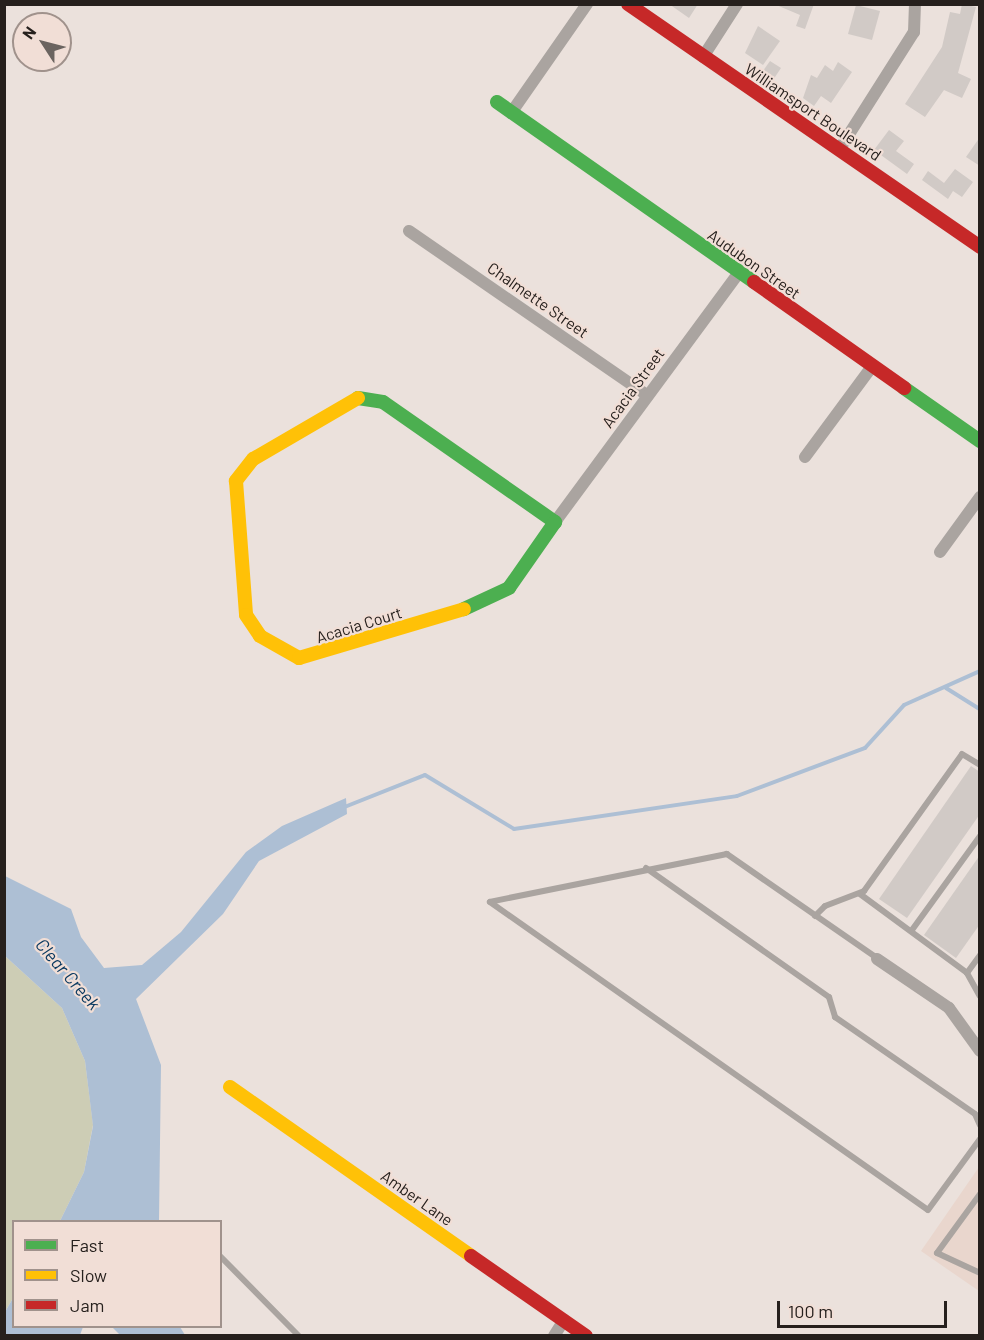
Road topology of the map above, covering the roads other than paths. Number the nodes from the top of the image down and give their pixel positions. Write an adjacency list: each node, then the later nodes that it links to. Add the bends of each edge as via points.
1 (587, 4): 7 (street)
2 (628, 4): 5 (street, Williamsport Boulevard)
3 (737, 4): 5 (street)
4 (915, 4): 8 (street, via 914,33)
5 (703, 57): 8 (street, Williamsport Boulevard)
6 (496, 102): 7 (street, Audubon Street)
7 (511, 113): 11 (street, Audubon Street)
8 (839, 150): 10 (street, Williamsport Boulevard)
9 (409, 231): 13 (street, Chalmette Street)
10 (978, 242)
11 (738, 274): 12 (street, Audubon Street); 13 (street, Acacia Street)
12 (873, 364): 14 (street, Audubon Street); 15 (street)
13 (648, 396): 17 (street, Acacia Street)
14 (980, 441)
15 (806, 457)
16 (980, 497): 18 (street)
17 (555, 522): 17 (street, Acacia Court, via 509,588 480,604 326,654 299,658 277,650 246,615 236,481 254,459 358,398 383,402)
18 (940, 552)
19 (980, 765): 22 (lane, via 962,754)
20 (980, 836): 24 (lane)
21 (646, 868): 23 (lane, via 727,854); 31 (lane, via 829,996 835,1017 975,1114); 32 (lane, via 490,902 928,1210)
22 (860, 894): 23 (lane, via 825,906); 24 (lane)
23 (815, 916): 26 (lane)
24 (912, 930): 27 (lane)
25 (980, 956): 27 (lane)
26 (877, 959): 29 (street, via 949,1008)
27 (967, 973): 28 (lane)
28 (980, 996)
29 (980, 1051)
30 (230, 1087): 36 (street, Amber Lane)
31 (980, 1125)
32 (980, 1139)
33 (980, 1194): 35 (lane, via 938,1252)
34 (222, 1258): 37 (lane)
35 (980, 1273)
36 (564, 1320): 38 (street); 39 (street, Amber Lane)
37 (299, 1335)
38 (554, 1335)
39 (586, 1335)

